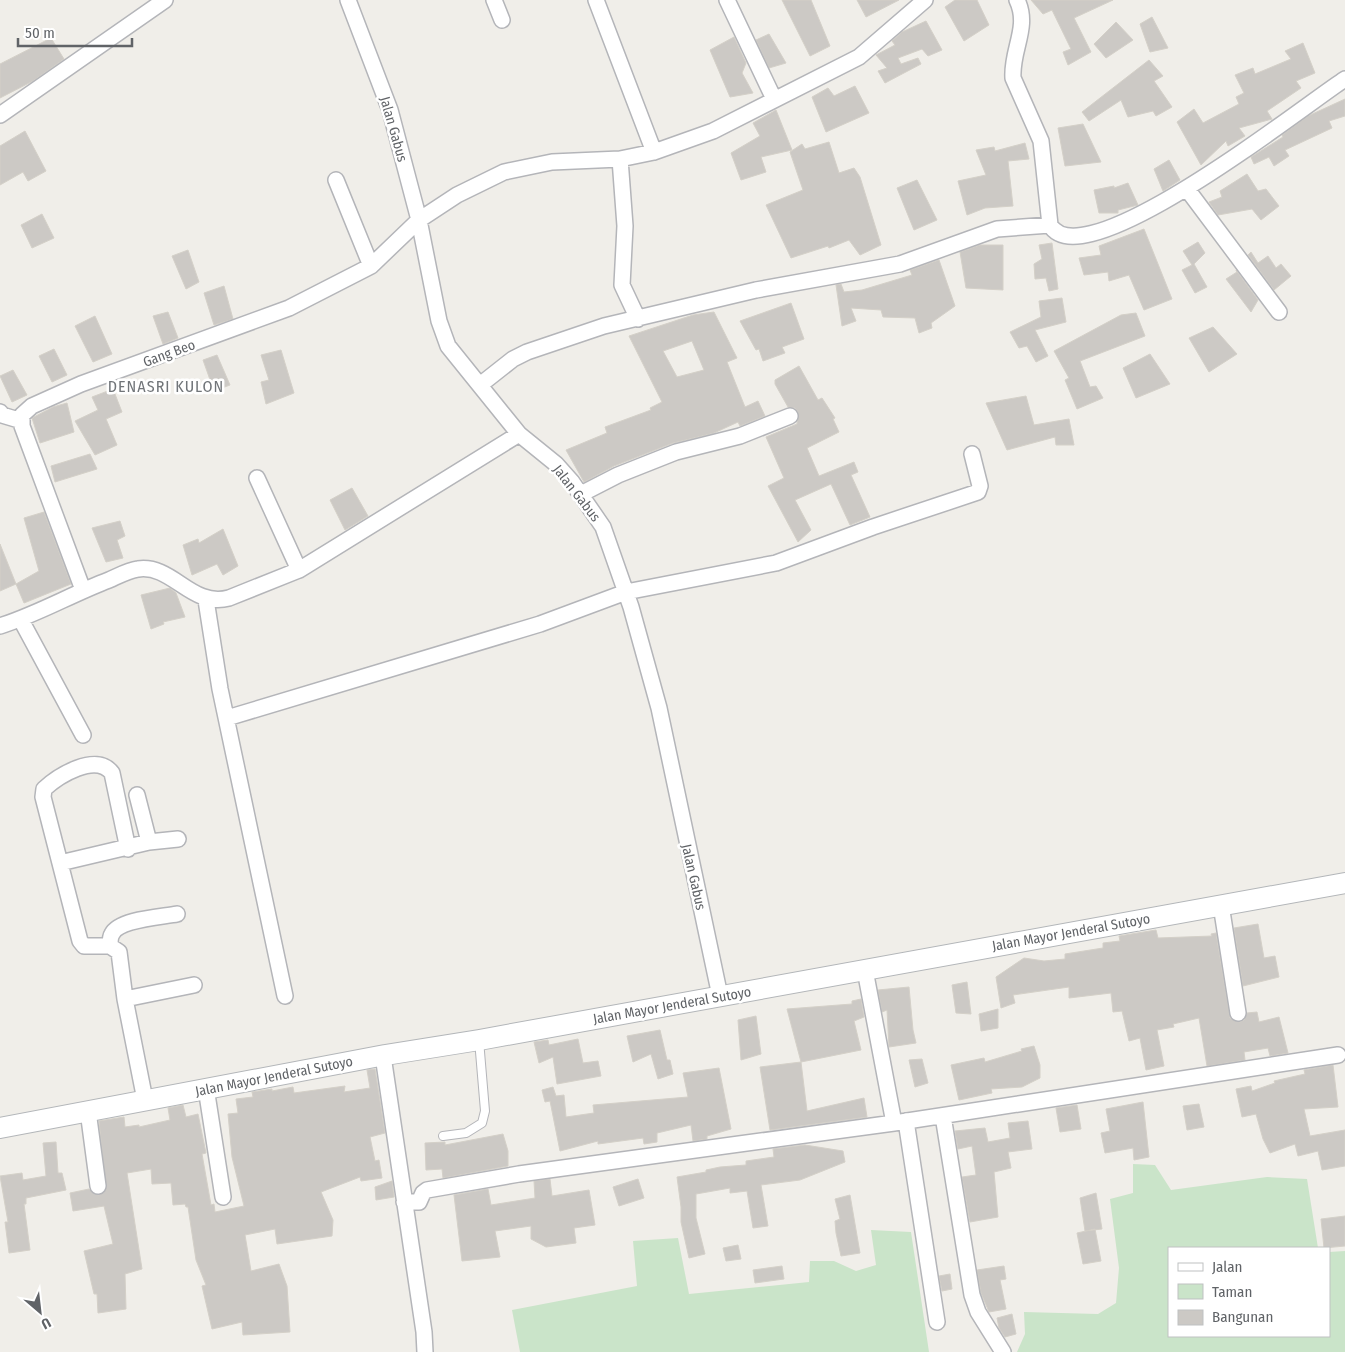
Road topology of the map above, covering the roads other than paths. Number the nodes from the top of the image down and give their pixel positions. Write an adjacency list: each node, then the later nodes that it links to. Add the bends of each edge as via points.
1 (165, 0): 11 (street)
2 (348, 0): 16 (street, Jalan Gabus, via 390,110)
3 (494, 0): 8 (street)
4 (596, 0): 12 (street)
5 (727, 0): 10 (street)
6 (925, 0): 10 (street, Gang Beo, via 859,57)
7 (1017, 0): 17 (street, via 1023,12 1023,24 1012,67 1013,78 1041,141)
8 (502, 20)
9 (1345, 79): 15 (street)
10 (774, 99): 12 (street, Gang Beo, via 713,131)
11 (0, 115)
12 (654, 152): 13 (street, Gang Beo)
13 (620, 159): 16 (street, Gang Beo, via 552,162 504,172 457,195); 20 (street, via 626,226 622,285)
14 (336, 180): 18 (street)
15 (1187, 189): 17 (street, via 1120,225 1070,236 1054,231); 19 (street)
16 (419, 220): 18 (street, Gang Beo); 21 (street, Jalan Gabus, via 439,321 448,346)
17 (1050, 224): 20 (street, via 997,229 900,264 756,290)
18 (371, 266): 25 (street, Gang Beo, via 289,308 81,384 32,406 22,415)
19 (1279, 312)
20 (638, 318): 21 (street, via 527,352)
21 (480, 385): 23 (street, Jalan Gabus)
22 (0, 412): 25 (street)
23 (503, 416): 26 (street, Jalan Gabus); 27 (street)
24 (790, 416): 30 (street, via 740,436 676,452)
25 (22, 421): 32 (street)
26 (519, 434): 27 (street); 30 (street, Jalan Gabus, via 556,464)
27 (498, 448): 31 (street)
28 (972, 454): 33 (street, via 980,486 978,492 776,563)
29 (257, 478): 31 (street)
30 (581, 494): 33 (street, Jalan Gabus, via 603,528)
31 (299, 570): 34 (street, via 229,598)
32 (83, 590): 34 (street, via 137,569 154,569); 35 (street)
33 (628, 599): 37 (street); 51 (street, Jalan Gabus, via 659,708)
34 (206, 600): 37 (street)
35 (21, 620): 36 (street); 38 (street)
36 (0, 626)
37 (227, 718): 50 (street)
38 (83, 735)
39 (118, 801): 41 (street, via 144,794); 42 (street); 43 (street, via 112,773 101,766 82,766 55,779 44,789 43,797)
40 (178, 839): 41 (street)
41 (149, 842): 42 (street)
42 (128, 849): 43 (street)
43 (60, 863): 47 (street, via 84,946)
44 (1345, 883): 45 (main road, Jalan Mayor Jenderal Sutoyo)
45 (1220, 905): 48 (main road, Jalan Mayor Jenderal Sutoyo); 53 (street)
46 (177, 914): 47 (street, via 119,927 112,934)
47 (110, 946): 52 (street, via 119,952)
48 (865, 970): 51 (main road, Jalan Mayor Jenderal Sutoyo); 61 (street)
49 (194, 985): 52 (street)
50 (286, 996)
51 (720, 996): 54 (main road, Jalan Mayor Jenderal Sutoyo)
52 (125, 999): 58 (street)
53 (1238, 1014)
54 (479, 1040): 55 (main road, Jalan Mayor Jenderal Sutoyo); 63 (lane, via 485,1111 482,1123 466,1132)
55 (390, 1054): 57 (main road, Jalan Mayor Jenderal Sutoyo); 66 (street)
56 (1338, 1055): 60 (street)
57 (206, 1088): 58 (main road, Jalan Mayor Jenderal Sutoyo); 65 (street)
58 (145, 1100): 59 (main road, Jalan Mayor Jenderal Sutoyo)
59 (88, 1111): 62 (main road, Jalan Mayor Jenderal Sutoyo); 64 (street)
60 (943, 1116): 61 (street); 69 (street, via 972,1295 978,1312)
61 (900, 1122): 66 (street, via 519,1174 424,1191); 67 (street)
62 (0, 1128)
63 (443, 1136)
64 (98, 1186)
65 (223, 1197)
66 (411, 1202): 68 (street)
67 (937, 1322)
68 (425, 1352)
69 (1003, 1352)

